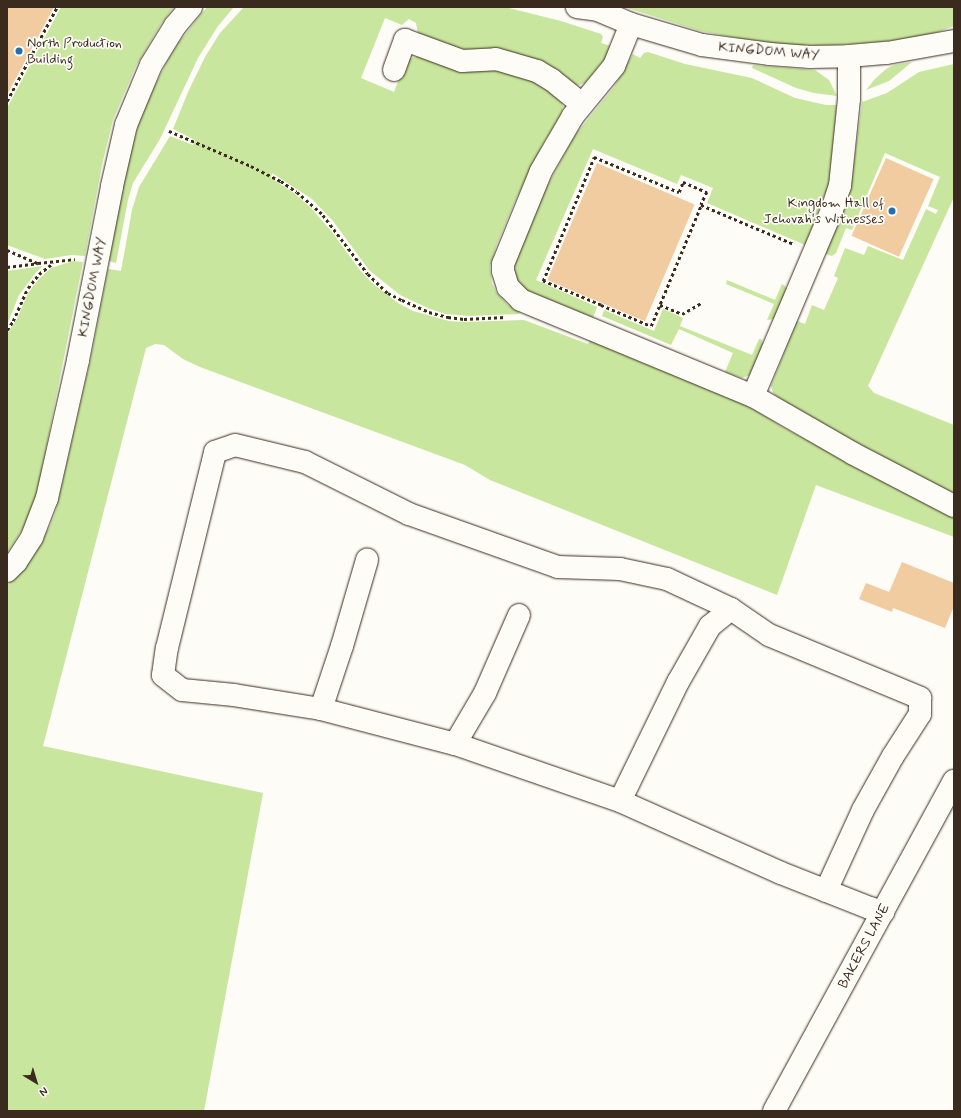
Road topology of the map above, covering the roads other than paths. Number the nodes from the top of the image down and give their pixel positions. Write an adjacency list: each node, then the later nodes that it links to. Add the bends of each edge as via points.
1 (190, 7): 12 (street, KINGDOM WAY, via 155,58 133,106 119,152 78,360 47,498 32,537)
2 (577, 7): 3 (street, KINGDOM WAY)
3 (596, 9): 4 (street, KINGDOM WAY)
4 (631, 24): 6 (street, KINGDOM WAY, via 702,45 810,57); 8 (street, via 614,66)
5 (951, 39): 6 (street, KINGDOM WAY, via 887,53)
6 (849, 56): 9 (street, via 848,100 840,186)
7 (394, 70): 8 (street, via 405,40 462,61 496,59 537,71)
8 (582, 104): 9 (street, via 558,140 542,171 507,250 503,271 508,287 521,300)
9 (753, 396): 10 (street, via 854,454)
10 (954, 506)
11 (367, 560): 15 (street)
12 (7, 571)
13 (731, 609): 15 (street, via 667,579 620,569 558,567 409,514 305,462 235,445 215,452 167,648 163,675 182,690 234,695); 18 (street, via 710,626 685,668); 19 (street, via 769,635 920,698 920,714 863,810)
14 (519, 615): 16 (street, via 484,693)
15 (321, 709): 16 (street)
16 (456, 744): 18 (street)
17 (954, 781): 20 (street, BAKERS LANE)
18 (620, 801): 19 (street)
19 (826, 891): 20 (street)
20 (883, 912): 21 (street, BAKERS LANE)
21 (774, 1111)

